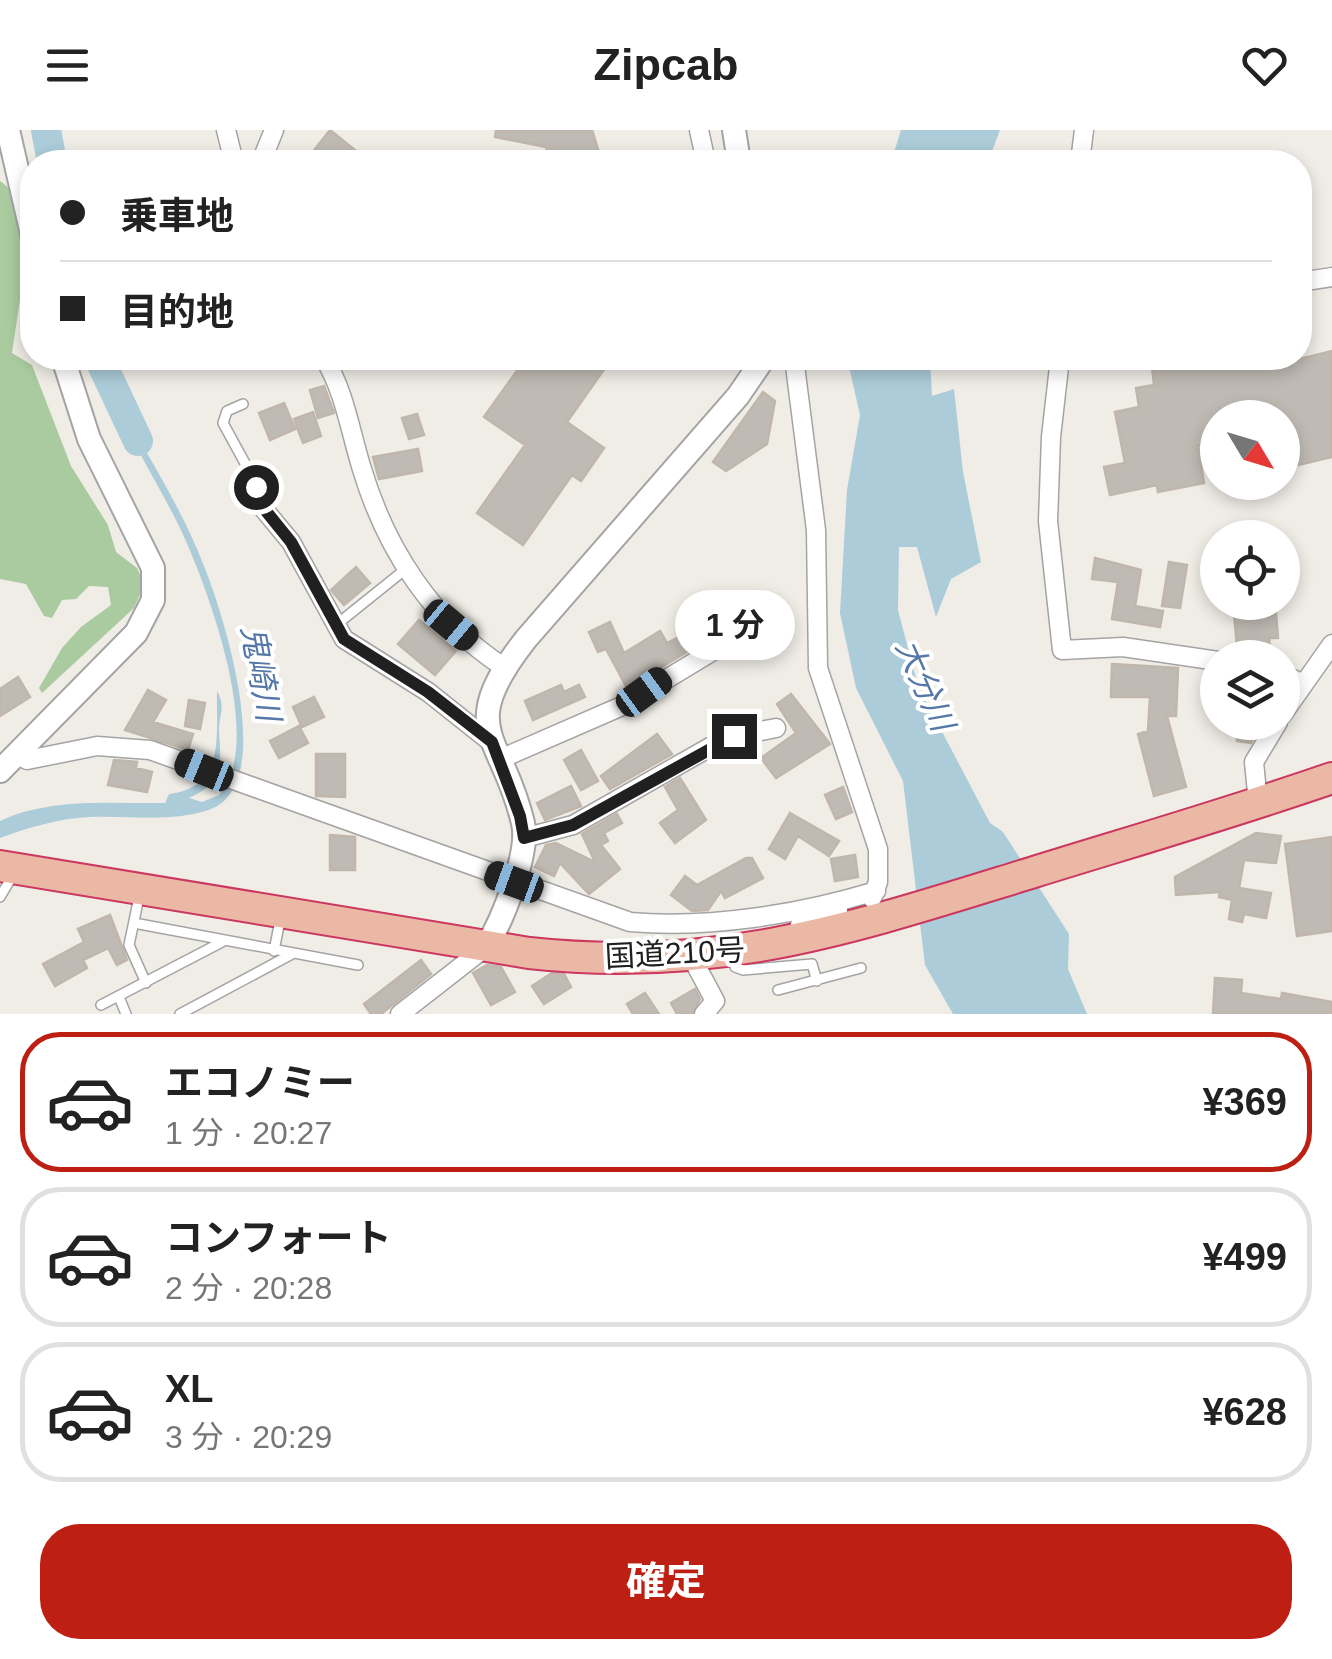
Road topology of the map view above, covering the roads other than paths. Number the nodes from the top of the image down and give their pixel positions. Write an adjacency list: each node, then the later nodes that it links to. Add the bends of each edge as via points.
1 (8, 130): 2 (street)
2 (20, 182)
3 (67, 370): 22 (street, via 89,440 153,568 154,589 136,634)
4 (328, 370): 10 (street, via 374,506)
5 (758, 370): 15 (street)
6 (796, 370): 31 (street, via 816,530 818,668 878,849)
7 (1059, 370): 14 (street, via 1048,521 1062,650 1124,647)
8 (243, 404): 9 (lane, via 227,411 223,423 252,476)
9 (257, 500): 11 (street, via 291,542)
10 (407, 568): 11 (lane); 15 (street, via 443,618)
11 (336, 625): 21 (street, via 349,644 428,692)
12 (736, 637): 21 (street, via 622,706)
13 (1332, 644): 17 (street)
14 (1200, 658)
15 (504, 668): 21 (street, via 490,700)
16 (1300, 683): 17 (street)
17 (1303, 684): 18 (street)
18 (1300, 688)
19 (776, 728): 26 (street, via 726,738 573,825)
20 (1267, 740): 25 (street, via 1254,762)
21 (495, 751): 26 (street)
22 (20, 756): 23 (street); 28 (street, via 97,746 150,750)
23 (0, 771)
24 (1332, 778): 25 (highway, 国道210号)
25 (1258, 803): 31 (highway, 国道210号)
26 (524, 838): 28 (street)
27 (7, 867): 29 (highway, 国道210号); 30 (lane)
28 (514, 882): 31 (street, via 610,917 654,924); 35 (street)
29 (141, 889): 32 (highway, 国道210号); 33 (lane)
30 (0, 897)
31 (882, 904): 37 (highway, 国道210号, via 796,942)
32 (282, 912): 35 (highway, 国道210号); 36 (lane)
33 (134, 923): 34 (lane); 43 (lane, via 129,944)
34 (222, 942): 36 (lane); 43 (lane)
35 (486, 947): 39 (highway, 国道210号, via 584,958); 47 (street)
36 (274, 951): 38 (lane)
37 (733, 952): 39 (highway, 国道210号); 42 (lane, via 735,967 743,970 812,964)
38 (292, 954): 40 (lane); 49 (lane)
39 (691, 956): 50 (street, via 715,1001)
40 (358, 965)
41 (862, 968): 42 (lane)
42 (817, 981): 44 (lane)
43 (146, 984): 45 (lane)
44 (778, 990)
45 (119, 997): 46 (lane); 48 (lane)
46 (101, 1005)
47 (407, 1012)
48 (126, 1014)
49 (180, 1014)
50 (704, 1014)

